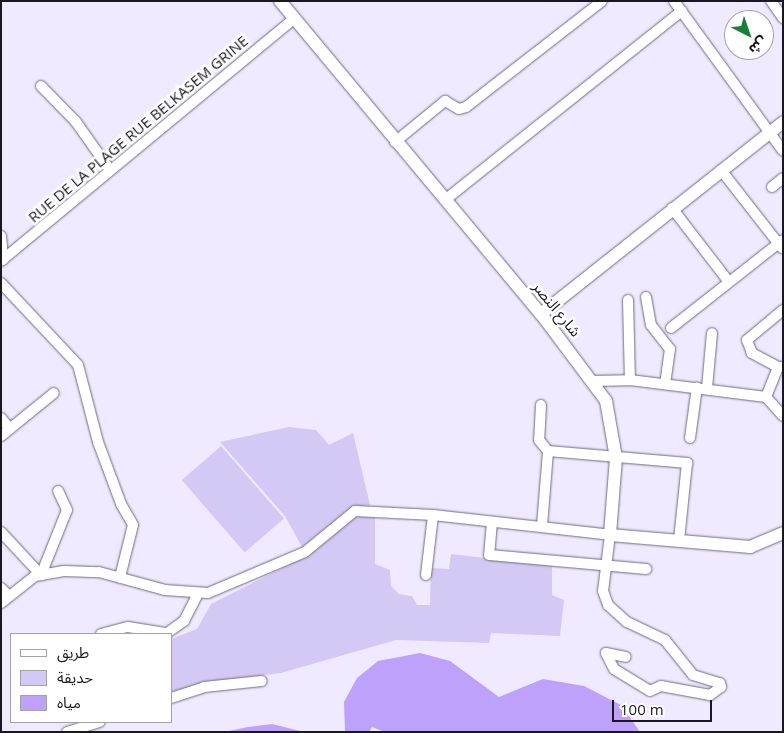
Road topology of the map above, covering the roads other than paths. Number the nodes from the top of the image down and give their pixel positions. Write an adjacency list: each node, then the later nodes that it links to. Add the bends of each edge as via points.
1 (280, 1): 7 (main road, شارع النصر)
2 (602, 1): 11 (street, via 466,108 458,109 445,101)
3 (674, 1): 5 (street)
4 (771, 1): 6 (street)
5 (682, 11): 10 (street); 17 (street)
6 (783, 18)
7 (294, 20): 11 (main road, شارع النصر); 13 (street, RUE DE LA PLAGE RUE BELKASEM GRINE)
8 (40, 86): 13 (street, via 76,122)
9 (783, 122): 10 (main road)
10 (769, 133): 12 (street); 14 (main road)
11 (396, 142): 17 (main road, شارع النصر)
12 (783, 151)
13 (110, 170): 21 (street, RUE DE LA PLAGE RUE BELKASEM GRINE)
14 (721, 170): 18 (main road); 20 (street)
15 (783, 178): 16 (street)
16 (772, 187)
17 (445, 200): 27 (main road, شارع النصر)
18 (672, 208): 23 (street); 27 (main road)
19 (1, 236): 21 (street)
20 (781, 244): 23 (street)
21 (2, 261)
22 (1, 282): 57 (street, via 78,365 98,442 121,504 133,525)
23 (729, 282): 28 (street)
24 (646, 297): 33 (street, via 651,325 670,349)
25 (628, 300): 31 (street)
26 (783, 310): 30 (street, via 747,340 752,352)
27 (541, 314): 32 (main road, شارع النصر)
28 (671, 328)
29 (712, 333): 34 (street)
30 (780, 367): 36 (street)
31 (630, 380): 32 (street); 33 (street)
32 (591, 381): 44 (main road, شارع النصر, via 606,401)
33 (665, 384): 34 (street)
34 (702, 387): 36 (street); 42 (street)
35 (54, 393): 40 (street)
36 (766, 397): 38 (street)
37 (541, 405): 43 (street, via 539,440)
38 (783, 416)
39 (1, 418): 40 (street)
40 (10, 429): 41 (street)
41 (1, 436)
42 (690, 438)
43 (548, 451): 44 (street); 48 (street)
44 (616, 458): 51 (main road, شارع النصر); 52 (street, via 687,463)
45 (58, 491): 55 (street, via 67,510)
46 (433, 515): 47 (street); 56 (street); 59 (street, via 355,511 286,562 235,585)
47 (492, 522): 48 (street); 53 (street, via 489,555)
48 (542, 526): 51 (street)
49 (1, 532): 55 (street)
50 (783, 533): 52 (main road, via 750,547)
51 (610, 535): 52 (main road); 53 (street)
52 (679, 541)
53 (604, 566): 54 (street); 64 (street, via 603,597 608,605 627,622 666,640 693,675 720,683 721,688 710,694 661,686 650,691 614,669 606,653)
54 (646, 569)
55 (41, 575): 57 (street, via 82,572); 60 (street)
56 (426, 575)
57 (120, 577): 59 (street)
58 (1, 588): 60 (street)
59 (198, 593): 63 (street, via 184,622)
60 (5, 599)
61 (105, 633): 62 (street, via 128,627)
62 (167, 633)
63 (167, 633)
64 (626, 657)
65 (262, 681): 66 (street, via 204,687)
66 (172, 698)
67 (93, 723): 68 (street)
68 (79, 725): 69 (street)
69 (67, 732)

